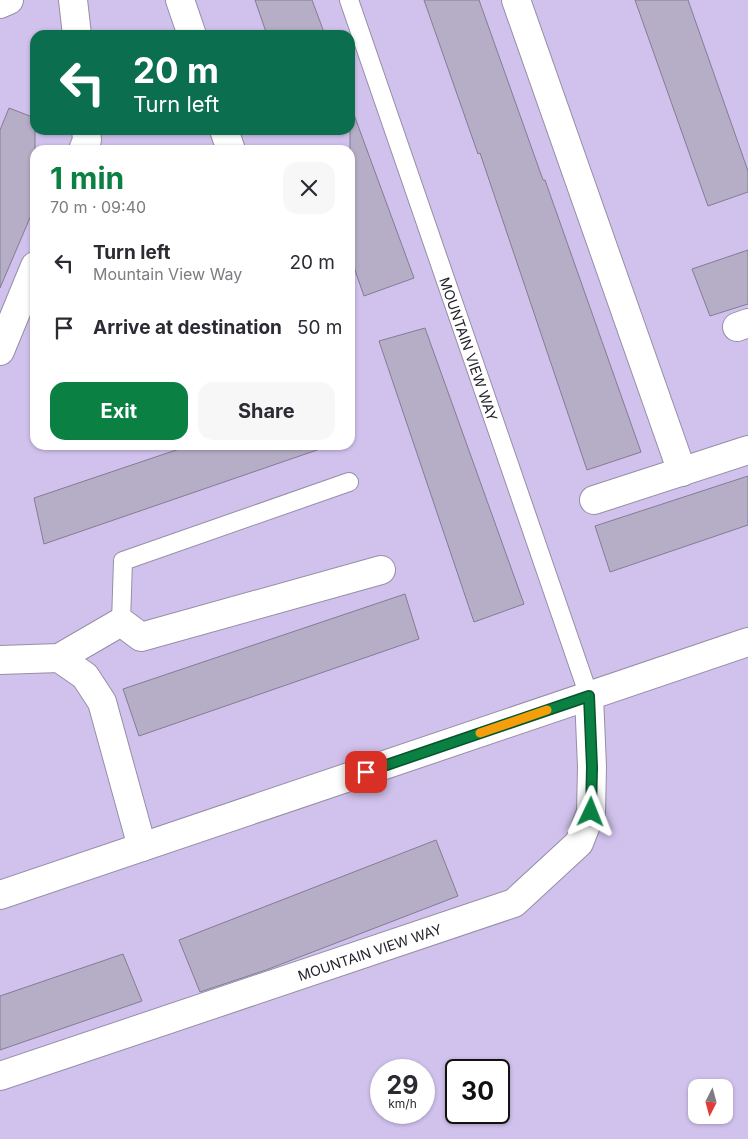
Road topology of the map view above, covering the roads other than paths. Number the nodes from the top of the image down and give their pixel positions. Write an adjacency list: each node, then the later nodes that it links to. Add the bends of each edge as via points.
1 (9, 0): 6 (street)
2 (73, 0): 7 (street)
3 (180, 0): 8 (street)
4 (349, 0): 20 (lane, MOUNTAIN VIEW WAY)
5 (516, 0): 12 (street)
6 (0, 4)
7 (76, 30)
8 (190, 30)
9 (30, 278): 10 (street)
10 (0, 351)
11 (748, 450): 12 (street)
12 (682, 472): 14 (street)
13 (349, 482): 16 (lane, via 123,561)
14 (594, 500)
15 (381, 570): 16 (street, via 141,637)
16 (122, 622): 18 (street)
17 (748, 642): 20 (street)
18 (59, 658): 19 (street); 21 (street, via 85,676 102,702)
19 (0, 660)
20 (589, 696): 21 (street); 23 (street, MOUNTAIN VIEW WAY, via 591,812 579,843 514,903)
21 (142, 847): 22 (street)
22 (0, 895)
23 (0, 1076)

